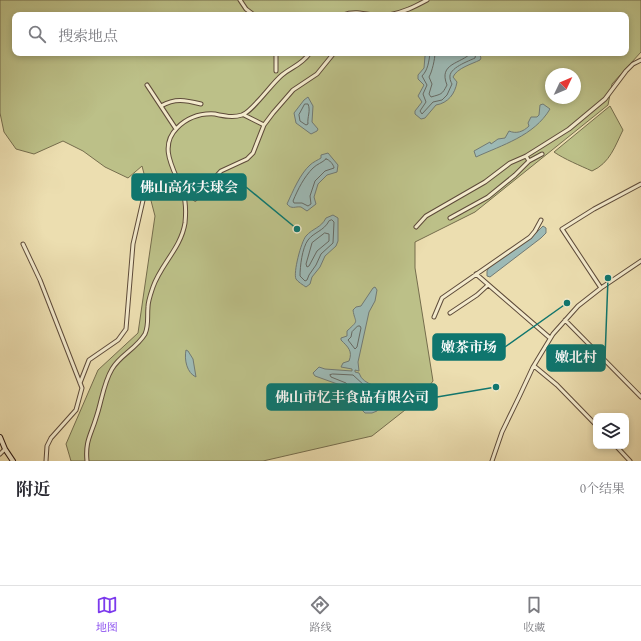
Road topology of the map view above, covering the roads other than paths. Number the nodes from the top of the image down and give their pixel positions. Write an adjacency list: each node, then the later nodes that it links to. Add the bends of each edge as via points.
1 (240, 0): 3 (street)
2 (427, 0): 4 (street)
3 (250, 12)
4 (404, 12)
5 (277, 56): 9 (street)
6 (308, 56): 13 (street, via 283,74)
7 (332, 56): 14 (street, via 317,74 293,90)
8 (641, 60): 17 (street, via 626,71 605,99 569,129)
9 (276, 71)
10 (147, 85): 12 (street)
11 (201, 104): 12 (street, via 188,100 171,100)
12 (160, 106): 15 (street)
13 (244, 115): 14 (street); 15 (street, via 194,116)
14 (264, 125): 21 (street, via 253,153 247,159 221,171)
15 (176, 129): 44 (street, via 171,136 168,153 171,167 184,194 185,223 175,250 153,287 146,332 138,345 112,368 103,388 87,442)
16 (542, 154): 18 (street)
17 (526, 156): 18 (street); 24 (street, via 510,163 485,182 426,216)
18 (529, 161): 22 (street, via 515,176 488,197)
19 (641, 184): 29 (street, via 562,229)
20 (144, 196): 35 (street, via 134,244 126,329 118,340 89,360)
21 (195, 199)
22 (450, 218)
23 (541, 220): 27 (street, via 530,237)
24 (416, 227)
25 (23, 244): 35 (street, via 40,280)
26 (641, 261): 29 (street)
27 (476, 274): 28 (street); 31 (street, via 442,298)
28 (488, 285): 30 (street); 33 (street)
29 (601, 288): 32 (street)
30 (450, 313)
31 (434, 317)
32 (565, 320): 33 (street); 36 (street)
33 (550, 338): 34 (street)
34 (534, 366): 37 (street, via 557,385); 45 (street, via 502,432)
35 (80, 384): 43 (street, via 82,388 76,410 51,438 47,446)
36 (641, 397)
37 (593, 422)
38 (0, 437): 39 (main road)
39 (5, 449): 41 (street); 42 (main road)
40 (619, 449): 46 (street)
41 (0, 454)
42 (13, 461)
43 (46, 461)
44 (87, 461)
45 (492, 461)
46 (630, 461)

